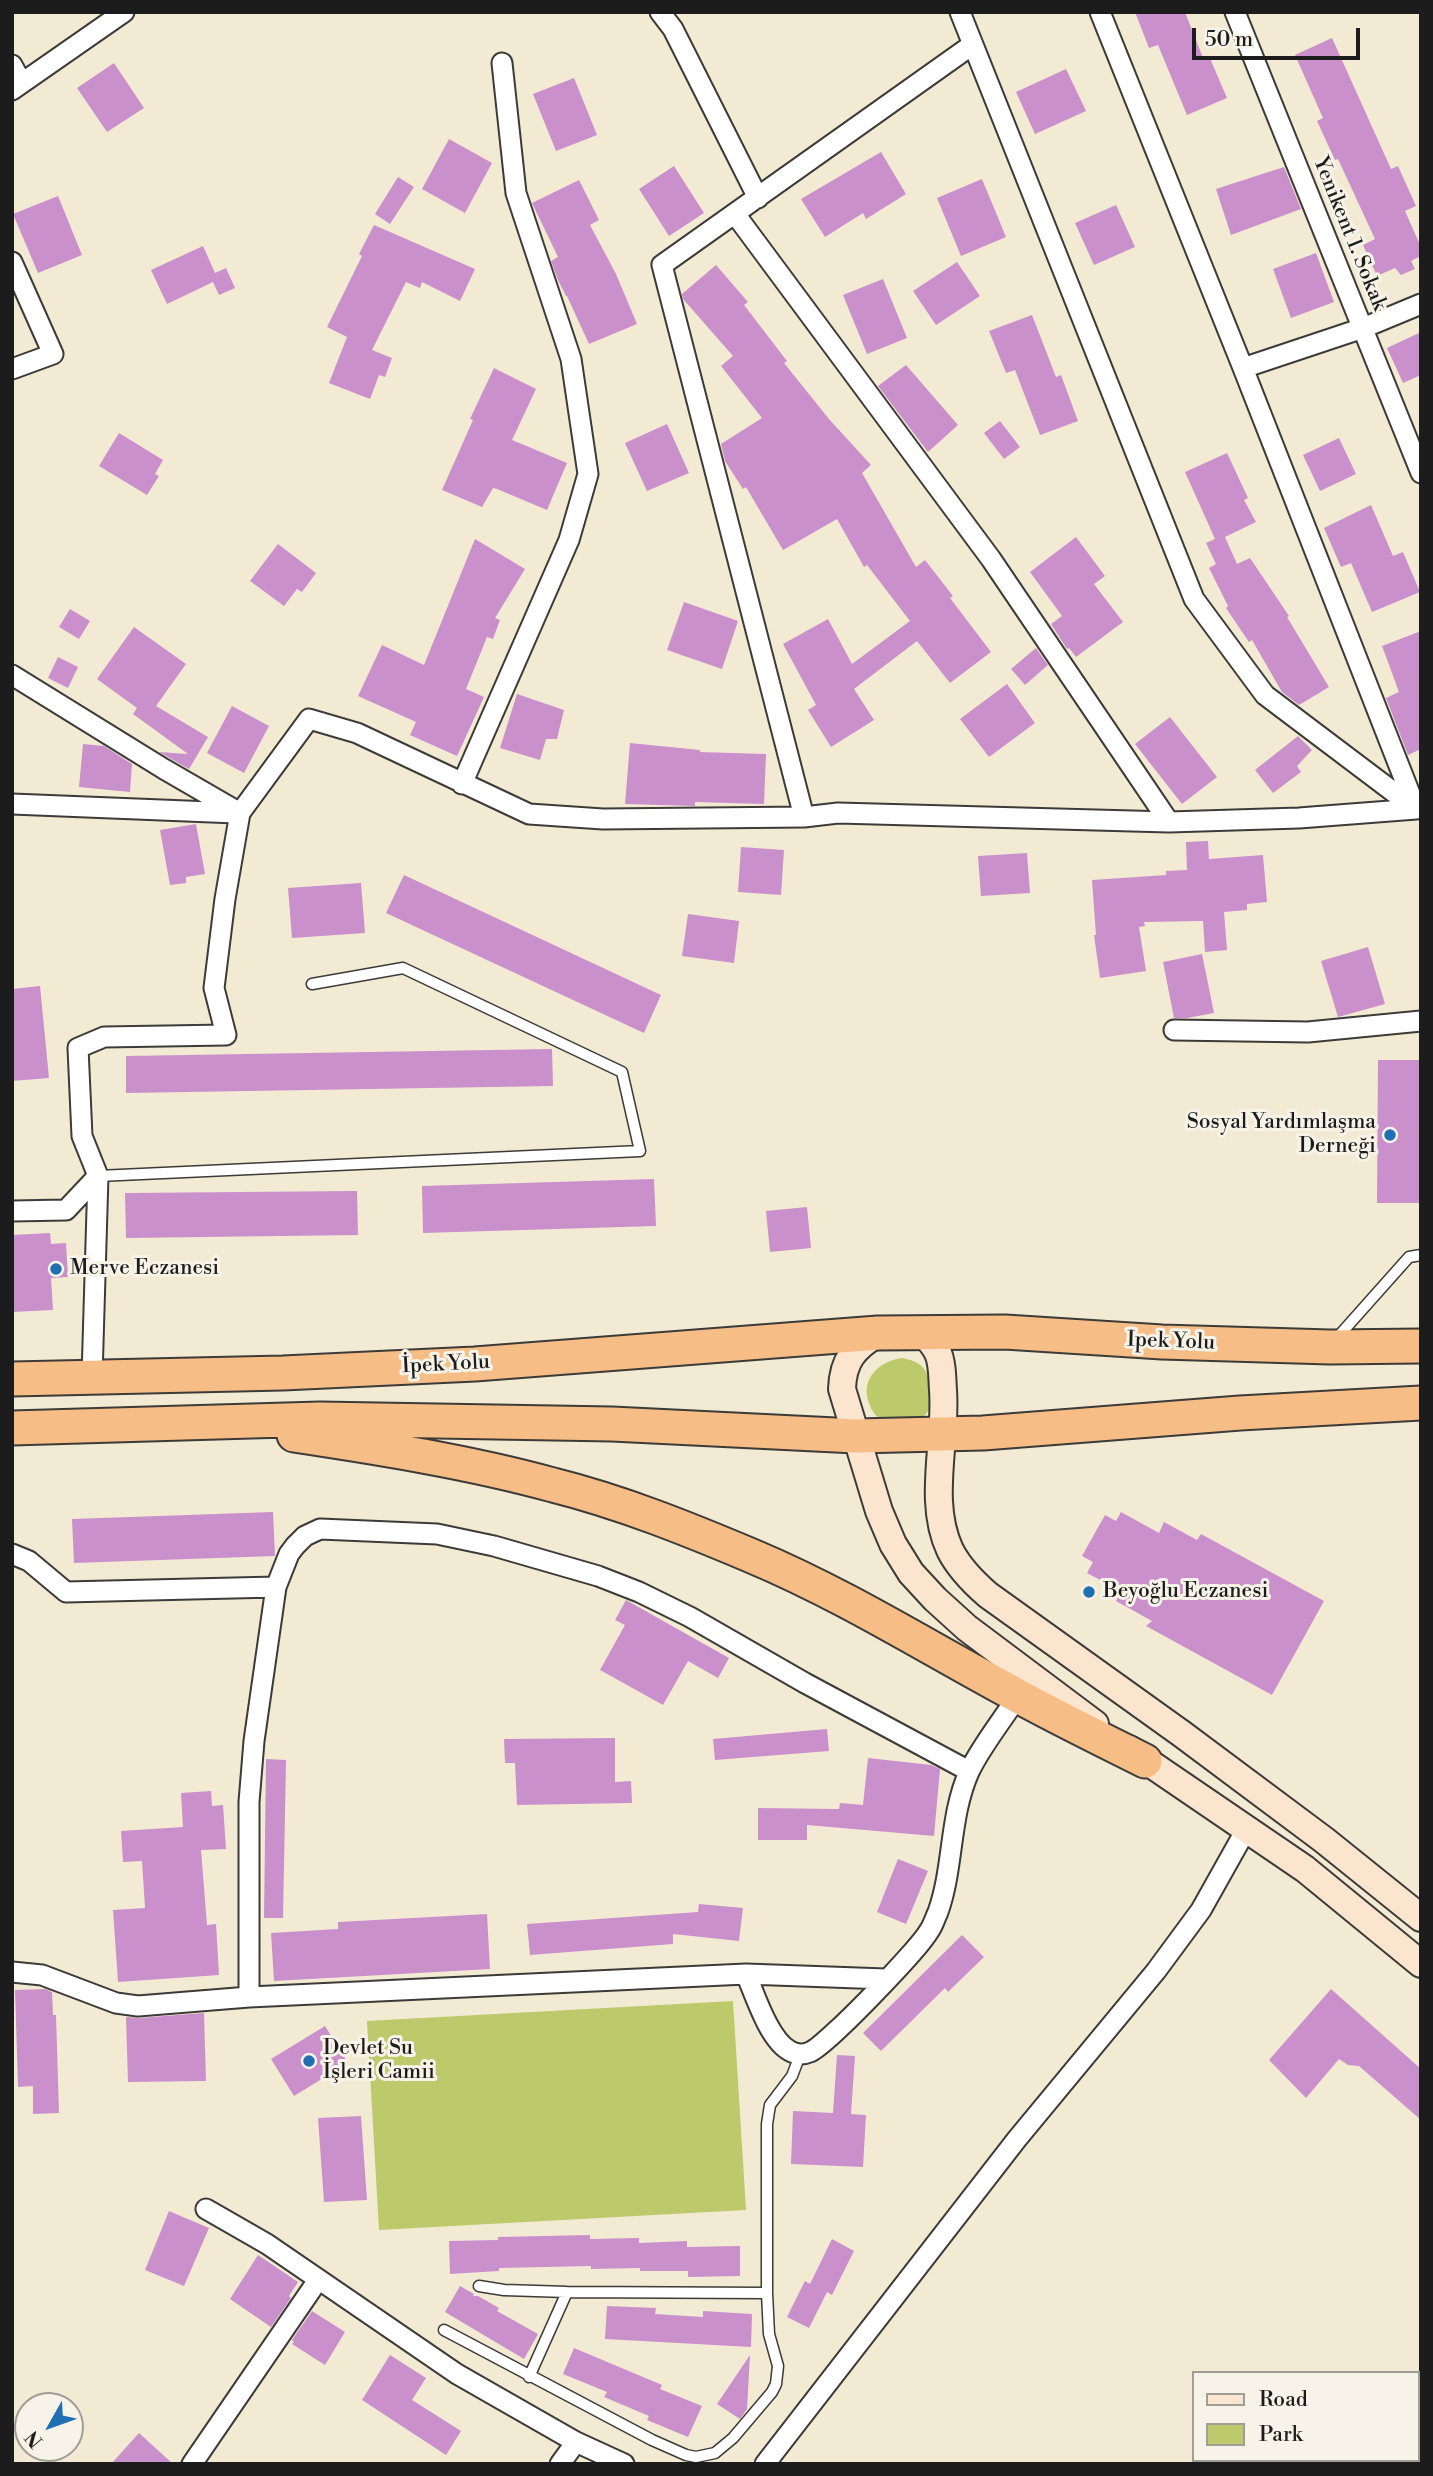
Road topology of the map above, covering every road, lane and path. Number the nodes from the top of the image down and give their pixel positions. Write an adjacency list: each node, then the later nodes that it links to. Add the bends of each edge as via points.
1 (124, 12): 9 (street)
2 (660, 12): 10 (street, via 673,29)
3 (960, 12): 6 (street)
4 (1100, 12): 15 (street)
5 (1235, 12): 14 (street, Yenikent 1. Sokak)
6 (972, 45): 10 (street); 22 (street, via 1194,598 1265,695)
7 (502, 63): 19 (street, via 516,193 571,359 588,474 569,540)
8 (12, 65): 9 (street)
9 (17, 86)
10 (758, 198): 11 (street)
11 (736, 214): 23 (street, via 662,265); 24 (street, via 991,559)
12 (12, 262): 16 (street, via 52,354)
13 (1421, 304): 14 (street)
14 (1363, 328): 15 (street); 17 (street, Yenikent 1. Sokak)
15 (1243, 368): 22 (street)
16 (12, 369)
17 (1421, 473)
18 (12, 675): 21 (street)
19 (462, 784): 21 (street, via 356,733 309,719); 23 (street, via 529,814 603,819)
20 (12, 804): 21 (street)
21 (240, 813): 28 (street, via 214,988 226,1035 104,1037 78,1048 82,1136)
22 (1419, 814): 24 (street)
23 (804, 817): 24 (street, via 838,813)
24 (1168, 822)
25 (312, 984): 28 (lane, via 403,968 621,1072 640,1151)
26 (1421, 1021): 27 (street, via 1308,1032)
27 (1174, 1030)
28 (98, 1176): 29 (street, via 66,1210); 35 (street)
29 (12, 1211)
30 (1421, 1255): 34 (lane, via 1409,1257)
31 (921, 1331): 32 (highway); 34 (highway, Ipek Yolu); 40 (main road, via 938,1353 942,1368)
32 (878, 1333): 35 (highway, İpek Yolu, via 475,1364); 41 (main road, via 853,1353 842,1372 844,1398)
33 (1421, 1346): 34 (highway, Ipek Yolu)
34 (1330, 1347)
35 (92, 1377): 36 (highway, İpek Yolu)
36 (12, 1379)
37 (1421, 1404): 40 (highway)
38 (212, 1423): 39 (highway); 41 (highway, via 320,1419 612,1424); 44 (highway, via 425,1457 624,1506 753,1556 824,1590)
39 (15, 1429)
40 (944, 1435): 41 (highway); 48 (main road, via 939,1485 942,1520 950,1549 974,1583 1324,1840)
41 (856, 1436): 45 (main road, via 892,1544 911,1573 967,1628)
42 (12, 1554): 43 (street, via 29,1561 66,1592)
43 (276, 1587): 46 (street, via 295,1546 320,1529 437,1534 494,1546 639,1592); 53 (street, via 249,1802)
44 (1018, 1696): 45 (highway); 46 (street)
45 (1145, 1761): 47 (main road)
46 (969, 1771): 52 (street, via 937,1912 929,1932)
47 (1247, 1828): 49 (main road); 66 (street, via 1201,1910 1156,1971 1017,2139)
48 (1421, 1918)
49 (1421, 1964)
50 (12, 1972): 53 (street, via 42,1975 116,2003 138,2006)
51 (746, 1974): 52 (street); 53 (street); 54 (street, via 774,2035)
52 (886, 1979): 54 (street, via 821,2046)
53 (249, 1997)
54 (800, 2054): 59 (lane, via 792,2077 770,2105 766,2124)
55 (206, 2208): 56 (street)
56 (318, 2280): 62 (street, via 457,2374); 63 (street)
57 (479, 2286): 58 (lane)
58 (567, 2292): 59 (lane); 61 (lane)
59 (767, 2293): 61 (lane, via 778,2378 772,2392 715,2453 686,2455)
60 (444, 2330): 61 (lane)
61 (529, 2376)
62 (576, 2442): 64 (street); 65 (street)
63 (192, 2464)
64 (560, 2464)
65 (624, 2464)
66 (765, 2464)

